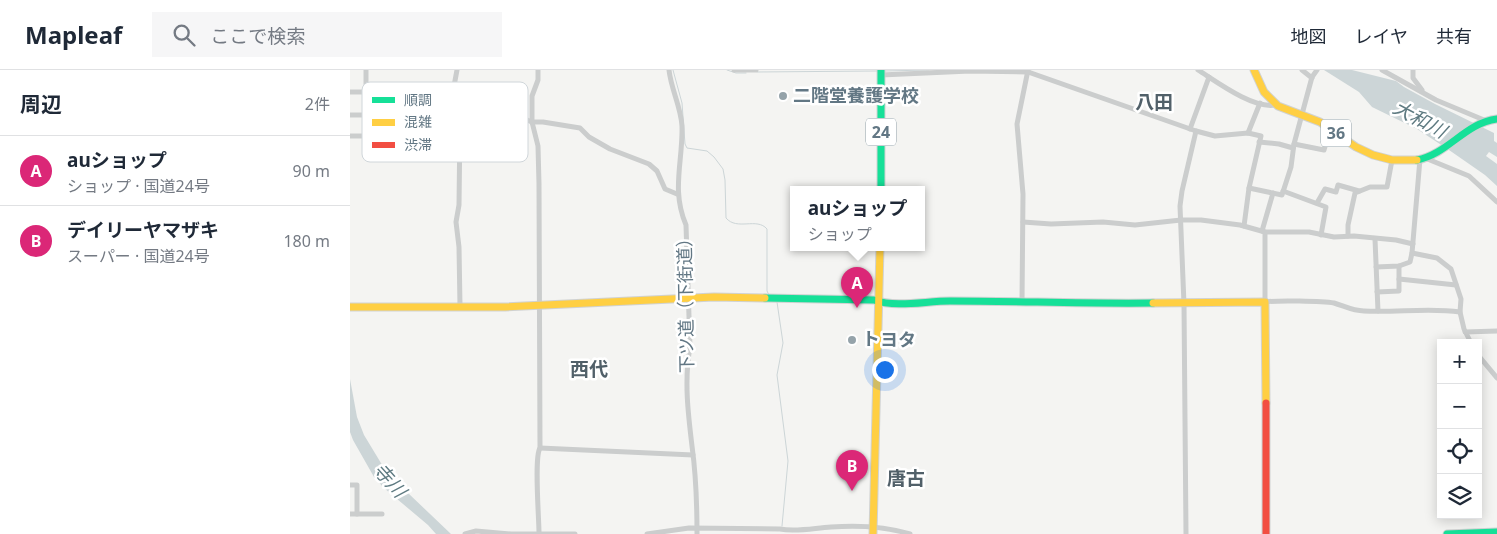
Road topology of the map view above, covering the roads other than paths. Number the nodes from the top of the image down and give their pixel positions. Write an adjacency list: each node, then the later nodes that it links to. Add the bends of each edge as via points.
1 (538, 70): 22 (street, via 532,96)
2 (669, 70): 36 (street, 下ツ道（下街道）, via 682,125)
3 (734, 70): 4 (street)
4 (756, 70)
5 (1198, 70): 13 (street)
6 (1254, 70): 17 (main road, via 1263,91)
7 (1302, 70): 14 (street)
8 (1317, 70): 14 (street)
9 (1382, 70): 15 (street)
10 (1413, 70): 15 (street, via 1412,78)
11 (1028, 71): 12 (street); 24 (street); 40 (street, via 1017,124)
12 (881, 73): 31 (main road, 24)
13 (1209, 77): 16 (street); 24 (street)
14 (1312, 77): 18 (street)
15 (1426, 94): 21 (street)
16 (1260, 104): 17 (street); 25 (street)
17 (1275, 104): 18 (main road, 36)
18 (1302, 114): 23 (main road, 36); 27 (street)
19 (1497, 119): 21 (main road, 36)
20 (528, 120): 22 (street)
21 (1483, 120): 28 (main road, 36)
22 (532, 122): 36 (street, via 580,128 610,149 649,164 657,171 665,189); 60 (street, via 538,146)
23 (1330, 129): 27 (street, via 1324,150); 29 (main road, 36, via 1362,150)
24 (1193, 130): 25 (street, via 1215,136); 39 (street, via 1182,191)
25 (1248, 133): 26 (street, via 1261,136)
26 (1259, 142): 27 (street); 32 (street)
27 (1294, 146): 33 (street)
28 (1423, 159): 29 (main road, 36); 37 (street, via 1469,176); 46 (street)
29 (1392, 160): 34 (street, via 1387,187)
30 (460, 162): 59 (street, via 456,222)
31 (881, 186)
32 (1249, 188): 35 (street); 41 (street)
33 (1283, 191): 35 (street, via 1282,194); 38 (street)
34 (1360, 191): 38 (street, via 1338,185 1336,192 1324,189); 44 (street, via 1355,193)
35 (1273, 193): 42 (street)
36 (678, 194): 54 (street, 下ツ道（下街道）, via 686,225)
37 (1497, 202)
38 (1317, 203): 43 (street, via 1326,207)
39 (1181, 220): 40 (street, via 1135,225); 41 (street); 58 (street)
40 (1023, 222): 56 (street)
41 (1244, 226): 42 (street)
42 (1263, 232): 43 (street); 57 (street)
43 (1321, 234): 44 (street)
44 (1348, 236): 45 (street)
45 (1375, 238): 46 (street); 50 (street)
46 (1413, 244): 48 (street)
47 (880, 251): 55 (main road)
48 (1412, 253): 49 (street, via 1410,262); 52 (street, via 1441,260 1451,269)
49 (1399, 266): 50 (street); 51 (street)
50 (1376, 267): 53 (street)
51 (1399, 280): 52 (street); 53 (street, via 1399,291)
52 (1456, 285): 63 (street, via 1461,299)
53 (1377, 292): 62 (street)
54 (689, 298): 55 (main road); 60 (main road); 70 (street, 下ツ道（下街道）, via 687,396)
55 (880, 302): 56 (main road); 75 (main road)
56 (1022, 302): 58 (main road)
57 (1265, 302): 58 (main road); 62 (street, via 1330,303 1356,311); 85 (main road)
58 (1184, 304): 84 (street)
59 (460, 306): 60 (main road); 61 (main road)
60 (540, 306): 69 (street)
61 (351, 307)
62 (1378, 311): 63 (street)
63 (1460, 312): 65 (street)
64 (1497, 331): 65 (street)
65 (1465, 332): 66 (street)
66 (1469, 339)
67 (1482, 360): 68 (street)
68 (1497, 378)
69 (540, 448): 70 (street); 79 (street, via 536,464)
70 (692, 455): 76 (street, 下ツ道（下街道）)
71 (350, 486): 73 (street, via 357,485)
72 (350, 514): 73 (street)
73 (357, 514): 74 (street)
74 (382, 514)
75 (873, 530): 77 (street, via 831,527); 83 (street, via 892,528)
76 (697, 531): 77 (street); 82 (street)
77 (798, 532)
78 (1497, 532): 86 (main road)
79 (539, 533): 80 (street, via 476,530); 81 (street)
80 (465, 534)
81 (575, 534)
82 (647, 534)
83 (910, 534)
84 (1186, 534)
85 (1266, 534)
86 (1447, 534)

